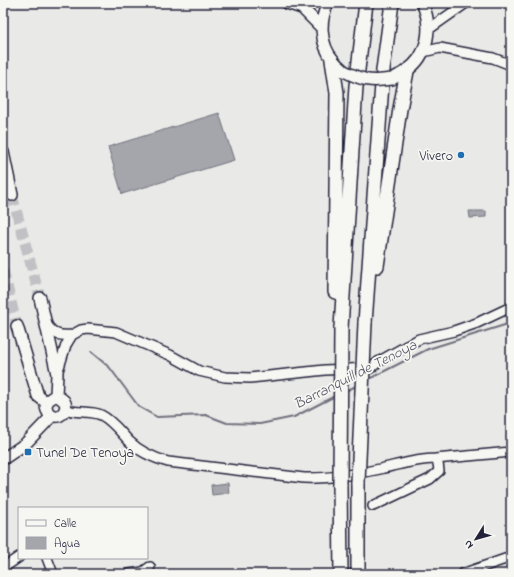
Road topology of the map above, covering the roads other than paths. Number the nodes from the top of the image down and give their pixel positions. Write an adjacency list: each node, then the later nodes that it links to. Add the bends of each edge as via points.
1 (287, 3): 7 (main road, via 302,8)
2 (328, 3): 7 (main road)
3 (366, 3): 21 (highway, via 356,86)
4 (392, 3): 19 (highway, via 383,70)
5 (423, 3): 8 (main road)
6 (466, 3): 8 (street)
7 (321, 27): 11 (main road, via 324,44)
8 (428, 28): 9 (street); 10 (main road)
9 (440, 48): 10 (street); 12 (street, via 493,58)
10 (423, 52): 13 (main road)
11 (332, 60): 13 (main road, bridge, via 344,71 365,80 392,78); 21 (highway, via 337,99)
12 (511, 65)
13 (407, 71): 19 (highway)
14 (3, 152): 15 (main road)
15 (12, 195)
16 (40, 298): 18 (main road)
17 (511, 307): 22 (street, via 454,332 419,340 371,368 250,378 225,377 200,371 116,332 88,329)
18 (46, 323): 22 (street, via 60,336); 23 (main road)
19 (368, 323): 40 (highway, bridge, via 358,482)
20 (18, 326): 25 (main road, via 38,396)
21 (338, 329): 39 (highway, bridge)
22 (72, 335): 23 (street, via 66,345)
23 (57, 374): 24 (main road)
24 (56, 395): 25 (main road); 26 (main road, via 65,403)
25 (47, 403): 27 (main road, via 46,409)
26 (65, 409): 27 (main road, via 62,415); 30 (street, via 101,415 149,456 168,462 323,478)
27 (52, 416): 29 (main road, via 25,444)
28 (511, 452): 30 (street)
29 (3, 459)
30 (435, 459): 31 (street, via 439,471 430,479)
31 (373, 506)
32 (511, 558): 41 (street)
33 (18, 559): 36 (street)
34 (47, 559): 37 (street)
35 (150, 567): 38 (street, via 144,572)
36 (3, 568)
37 (53, 574)
38 (130, 574)
39 (341, 574)
40 (358, 574)
41 (462, 574)

